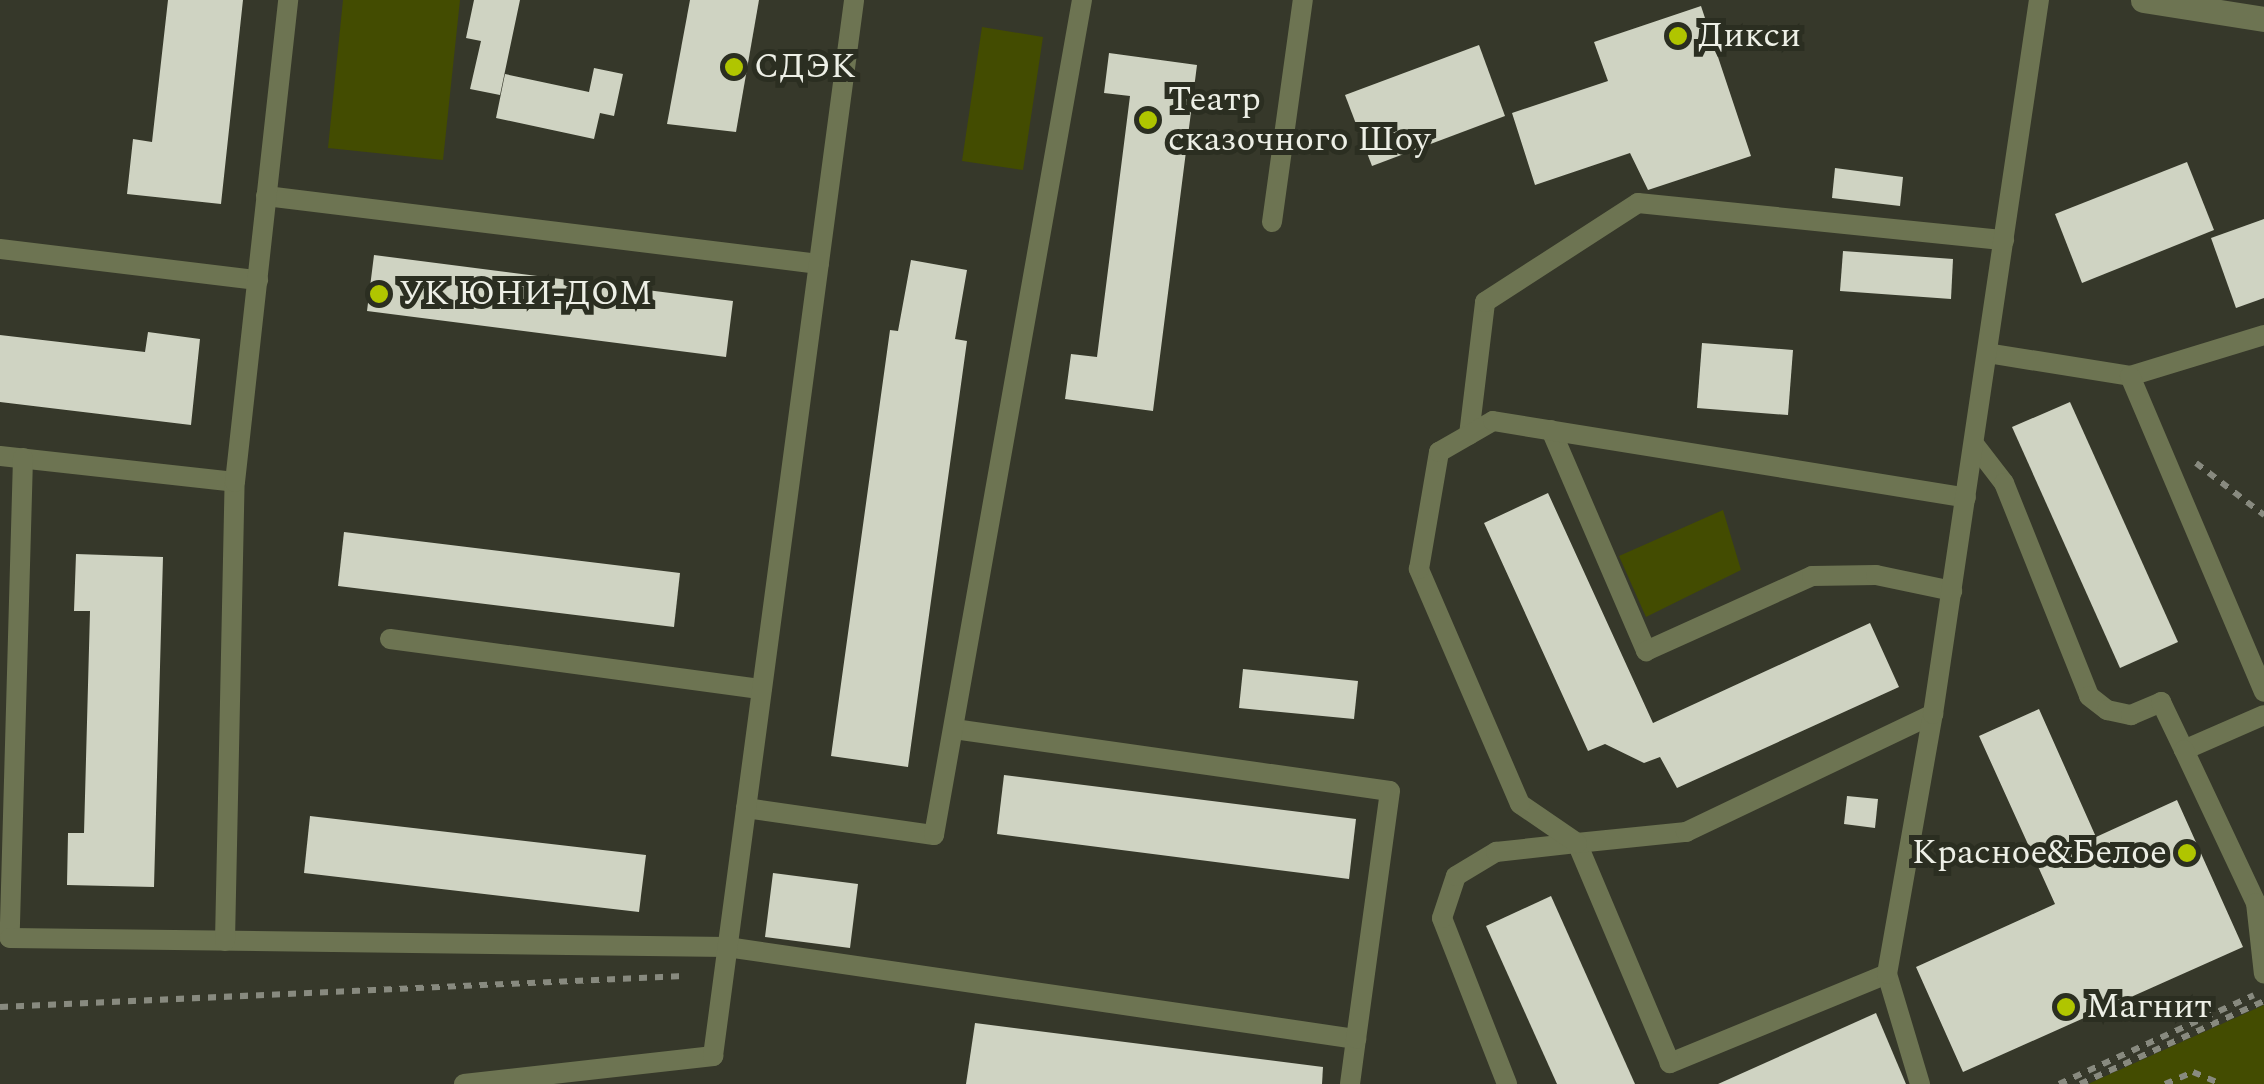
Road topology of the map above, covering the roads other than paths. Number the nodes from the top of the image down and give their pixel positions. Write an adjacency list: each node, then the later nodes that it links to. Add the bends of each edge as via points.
1 (288, 0): 8 (lane)
2 (854, 0): 12 (lane)
3 (1082, 0): 30 (lane)
4 (1303, 0): 9 (lane)
5 (2039, 0): 10 (lane)
6 (2144, 0): 7 (street)
7 (2264, 18)
8 (266, 196): 12 (lane); 13 (lane)
9 (1272, 222)
10 (2004, 240): 15 (lane); 18 (lane, via 1638,202 1485,302)
11 (0, 250): 13 (lane)
12 (819, 264): 26 (lane)
13 (258, 280): 22 (lane)
14 (2264, 335): 16 (lane)
15 (1987, 353): 16 (lane); 19 (lane)
16 (2130, 376): 27 (lane)
17 (1551, 430): 18 (lane, via 1493,421); 23 (lane); 24 (lane, via 1646,651 1812,576 1876,575)
18 (1469, 435): 33 (lane, via 1439,452 1419,569 1520,804)
19 (1974, 444): 23 (lane); 31 (lane, via 2004,482 2088,696 2131,715 2161,702)
20 (0, 456): 21 (lane)
21 (23, 458): 22 (lane); 34 (lane, via 10,938)
22 (235, 482): 34 (lane)
23 (1966, 498): 24 (lane)
24 (1952, 591): 28 (lane)
25 (390, 639): 26 (lane)
26 (762, 690): 32 (lane)
27 (2264, 692)
28 (1934, 714): 33 (lane, via 1686,832); 36 (lane)
29 (2264, 715): 31 (lane)
30 (954, 729): 32 (lane, via 934,835); 38 (lane, via 1390,792)
31 (2184, 750): 37 (lane, via 2256,904)
32 (746, 808): 35 (lane)
33 (1577, 843): 36 (lane, via 1670,1063); 41 (lane, via 1496,852 1456,876 1442,918)
34 (225, 941): 35 (lane)
35 (727, 947): 38 (lane); 39 (lane, via 712,1056)
36 (1888, 974): 42 (lane)
37 (2264, 974)
38 (1356, 1039): 40 (lane)
39 (464, 1084)
40 (1350, 1084)
41 (1508, 1084)
42 (1920, 1084)

